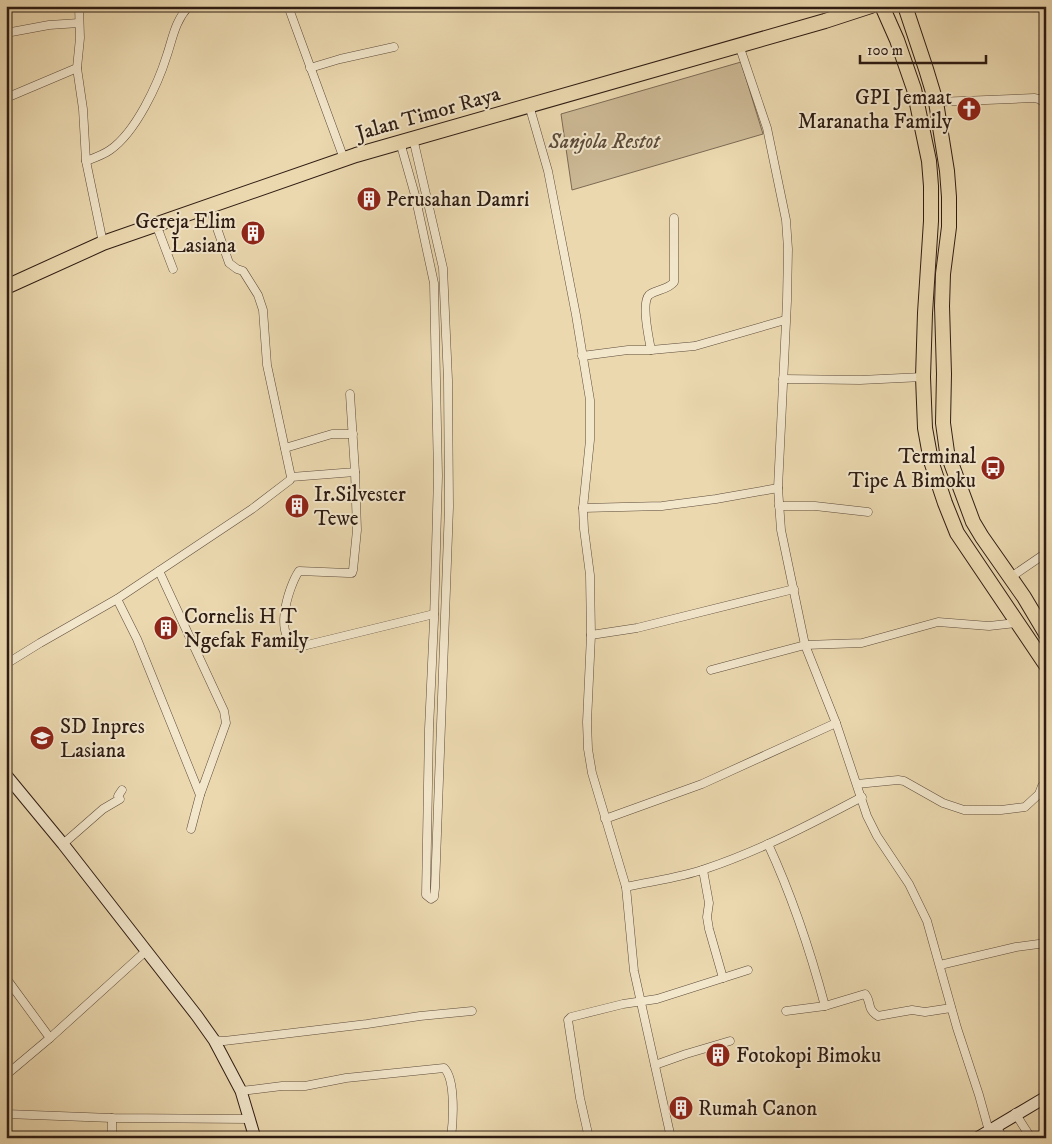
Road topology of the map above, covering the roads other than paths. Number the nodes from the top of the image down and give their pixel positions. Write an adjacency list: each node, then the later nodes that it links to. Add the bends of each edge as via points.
1 (79, 6): 7 (street)
2 (188, 6): 19 (street, via 177,21 147,105 117,145)
3 (288, 6): 12 (street)
4 (870, 6): 9 (highway, Jalan Timor Raya)
5 (882, 6): 22 (highway, via 904,57 921,118 931,186)
6 (905, 6): 15 (highway)
7 (80, 23): 8 (street); 11 (street)
8 (6, 33)
9 (739, 46): 16 (highway, Jalan Timor Raya); 28 (street, via 767,128 786,220 788,275)
10 (394, 47): 12 (street)
11 (77, 68): 13 (street); 19 (street)
12 (310, 68): 18 (street)
13 (6, 98)
14 (1044, 100): 15 (street)
15 (936, 102): 23 (highway, via 947,171)
16 (529, 105): 17 (highway, Jalan Timor Raya); 30 (street, via 548,171)
17 (406, 140): 18 (highway, Jalan Timor Raya); 37 (street, via 434,283); 38 (street, via 439,247 444,280)
18 (344, 159): 20 (highway, Jalan Timor Raya)
19 (86, 161): 25 (street)
20 (209, 205): 24 (highway, Jalan Timor Raya); 35 (street, via 229,263 244,272 263,310 267,365)
21 (674, 218): 29 (street, via 674,282 650,295 646,302)
22 (931, 221): 23 (highway); 31 (highway)
23 (949, 222): 41 (highway, via 942,306 943,423 947,452)
24 (156, 224): 25 (highway, Jalan Timor Raya); 26 (street)
25 (103, 243): 27 (highway, Jalan Timor Raya)
26 (173, 269)
27 (6, 287)
28 (785, 320): 29 (street, via 695,346); 32 (street)
29 (651, 350): 30 (street)
30 (582, 356): 44 (street, via 590,400)
31 (923, 377): 32 (street); 42 (highway, via 927,444)
32 (783, 379): 40 (street)
33 (350, 394): 34 (street)
34 (353, 434): 35 (street, via 332,434); 36 (street)
35 (285, 448): 39 (street)
36 (355, 472): 39 (street); 51 (street, via 357,530 353,572 299,571 283,614 290,641 303,646)
37 (438, 476): 38 (street); 51 (street)
38 (449, 476): 51 (street, via 435,888 431,899 426,895)
39 (291, 477): 47 (street, via 252,509)
40 (778, 488): 43 (street); 44 (street, via 662,506)
41 (963, 497): 42 (highway); 48 (highway, via 982,537)
42 (944, 503): 53 (highway, via 957,533)
43 (779, 506): 45 (street); 49 (street)
44 (583, 508): 55 (street, via 590,575)
45 (868, 512)
46 (1046, 553): 48 (street)
47 (159, 571): 50 (street); 65 (street, via 224,711 226,724)
48 (1012, 577): 52 (highway)
49 (794, 589): 55 (street, via 637,628); 56 (street)
50 (118, 599): 57 (street); 65 (street)
51 (434, 614)
52 (1038, 620): 53 (highway); 54 (highway)
53 (1019, 626): 56 (street, via 938,622 862,644); 58 (highway)
54 (1046, 634)
55 (591, 635): 67 (street, via 588,749)
56 (805, 645): 59 (street); 60 (street)
57 (6, 664)
58 (1046, 665)
59 (711, 670)
60 (836, 723): 63 (street); 67 (street, via 702,784)
61 (6, 775): 69 (street)
62 (1046, 783): 63 (street, via 1026,807 1001,810 964,810 943,803 904,781)
63 (857, 784): 66 (street)
64 (122, 790): 69 (street, via 118,796 120,799 103,809)
65 (200, 795): 68 (street)
66 (862, 797): 70 (street); 75 (street, via 877,836 922,907)
67 (606, 819): 72 (street)
68 (190, 829)
69 (63, 844): 74 (street)
70 (768, 844): 71 (street); 80 (street, via 809,948)
71 (703, 870): 72 (street); 78 (street, via 709,903 709,929)
72 (626, 887): 79 (street, via 634,971)
73 (1046, 943): 75 (street)
74 (146, 952): 84 (street); 85 (street)
75 (940, 965): 81 (street)
76 (748, 970): 78 (street)
77 (6, 978): 84 (street)
78 (723, 978): 79 (street)
79 (641, 1002): 87 (street); 101 (street, via 616,1005 568,1020)
80 (825, 1006): 81 (street, via 865,994 872,1013 878,1016); 83 (street)
81 (951, 1008): 95 (street)
82 (472, 1012): 85 (street)
83 (786, 1012)
84 (50, 1038): 88 (street)
85 (214, 1040): 89 (street)
86 (730, 1041): 87 (street)
87 (655, 1065): 102 (street)
88 (6, 1075)
89 (241, 1091): 94 (street); 100 (street, via 444,1068 448,1073 452,1102)
90 (1046, 1096): 92 (street)
91 (6, 1114): 93 (street)
92 (1015, 1114): 95 (street); 105 (street)
93 (112, 1118): 94 (street); 98 (street)
94 (250, 1119): 99 (street)
95 (993, 1128): 103 (street); 104 (street)
96 (6, 1132): 97 (street)
97 (7, 1138)
98 (112, 1138)
99 (255, 1138)
100 (451, 1138)
101 (589, 1138)
102 (671, 1138)
103 (977, 1138)
104 (1003, 1138)
105 (1032, 1138)

